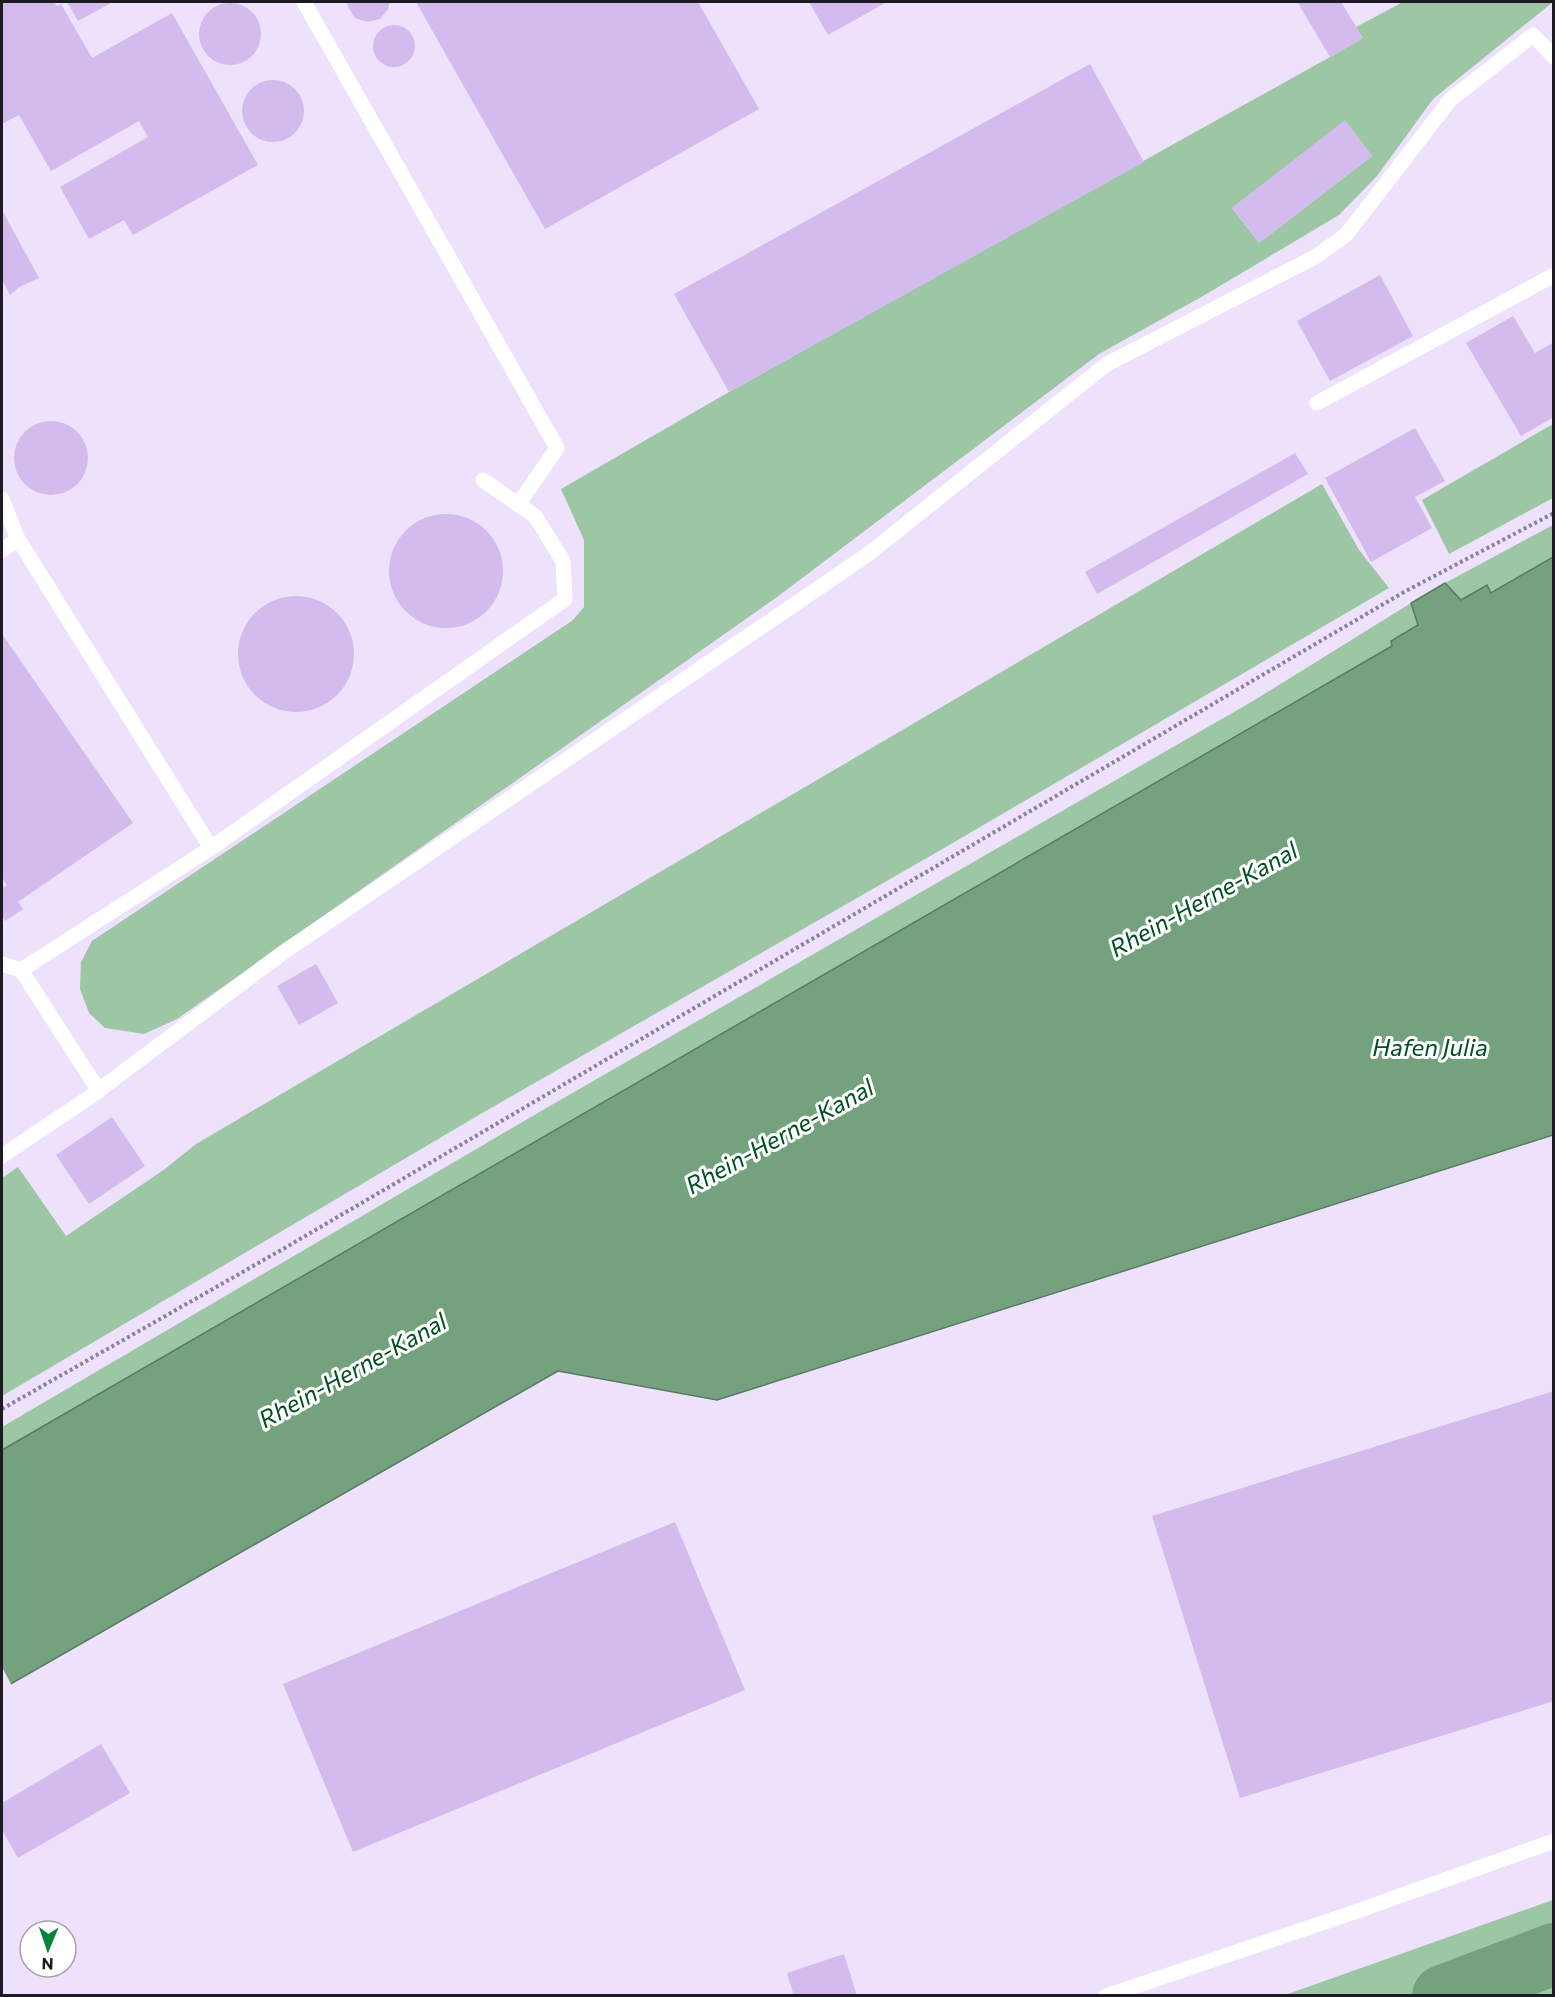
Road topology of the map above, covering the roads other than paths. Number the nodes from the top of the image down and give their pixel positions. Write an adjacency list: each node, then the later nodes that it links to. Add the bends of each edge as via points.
1 (304, 2): 7 (lane, via 557,448)
2 (1554, 57): 13 (lane, via 1533,35 1450,100 1346,235 1315,257 1107,364 867,555 280,954)
3 (1554, 275): 4 (lane)
4 (1317, 403)
5 (483, 480): 7 (lane)
6 (2, 499): 8 (lane)
7 (518, 505): 10 (lane, via 535,516 563,561 565,599)
8 (18, 539): 9 (lane); 10 (lane)
9 (2, 550)
10 (212, 848): 12 (lane)
11 (2, 964): 12 (lane)
12 (21, 970): 13 (lane)
13 (99, 1091): 14 (lane)
14 (2, 1156)
15 (1554, 1841): 16 (lane)
16 (1106, 1995)

